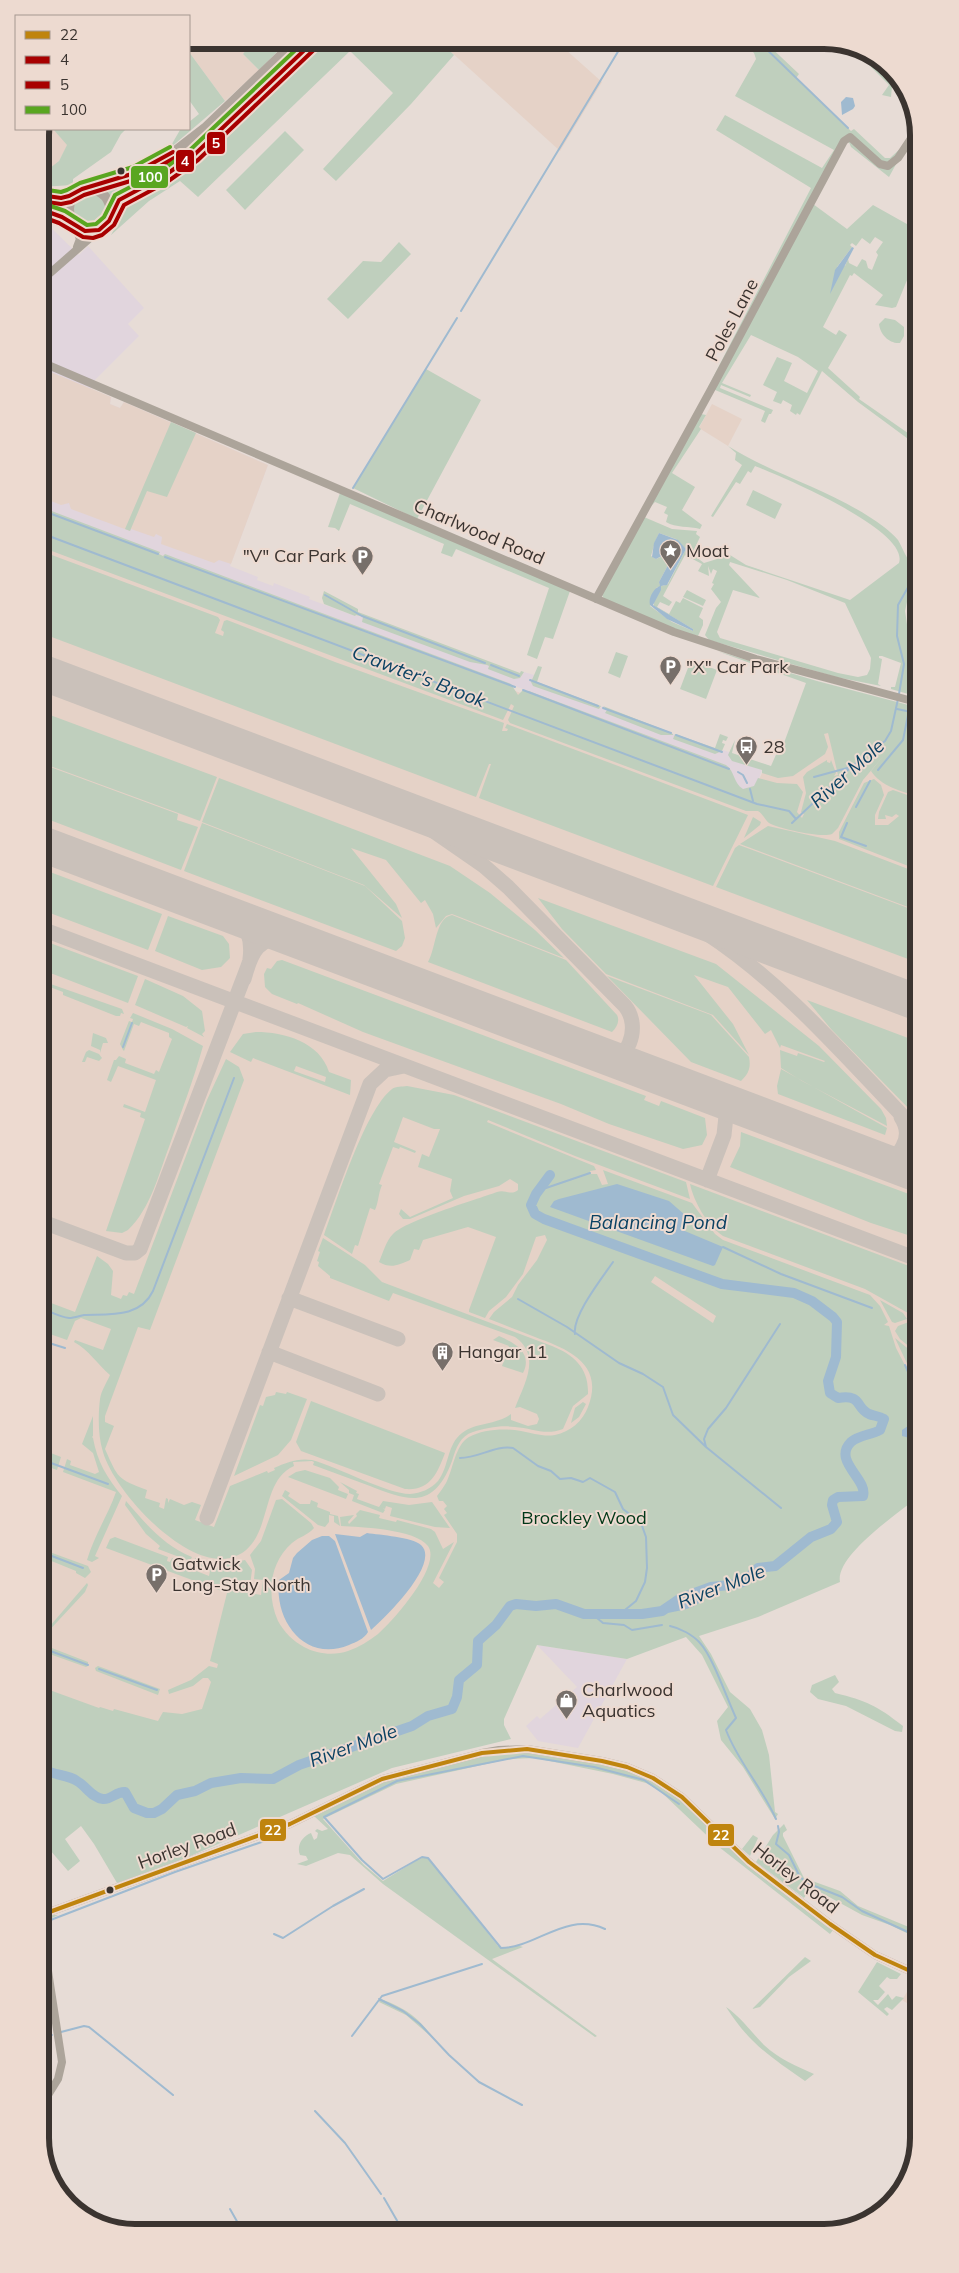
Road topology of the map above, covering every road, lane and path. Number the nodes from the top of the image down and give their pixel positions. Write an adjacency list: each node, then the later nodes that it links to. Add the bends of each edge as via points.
1 (288, 49): 4 (main road, via 188,142 139,171)
2 (306, 49): 7 (main road, via 207,144 170,172 119,200)
3 (910, 140): 13 (street, Poles Lane, via 895,161 885,167 850,137 844,141)
4 (82, 190): 5 (main road, via 64,198); 7 (main road, via 105,196 110,203); 8 (main road, via 71,199 69,208)
5 (49, 197)
6 (49, 212): 8 (main road)
7 (111, 215): 9 (main road, via 108,223)
8 (75, 225): 9 (main road, via 89,232); 10 (street, via 80,239)
9 (99, 230): 10 (street)
10 (76, 249): 11 (street)
11 (49, 274)
12 (49, 365): 13 (street, Charlwood Road)
13 (596, 599): 14 (street, Charlwood Road, via 701,642)
14 (910, 700)
15 (49, 1912): 16 (street, Horley Road, via 290,1824 382,1779 482,1753 527,1749 602,1761 654,1778 682,1797 750,1862 830,1924 875,1955)
16 (910, 1971)
17 (49, 1977): 18 (street, via 62,2060 59,2076)
18 (49, 2093)

